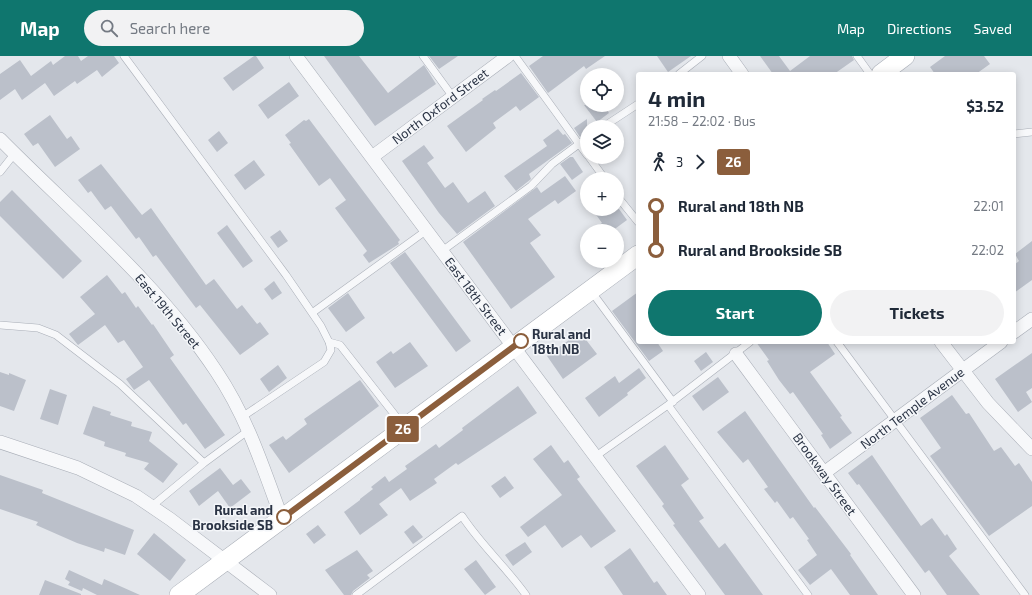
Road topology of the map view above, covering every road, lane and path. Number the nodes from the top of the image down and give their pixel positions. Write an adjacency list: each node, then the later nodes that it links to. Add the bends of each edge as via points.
1 (124, 56): 30 (lane)
2 (296, 56): 22 (street, East 18th Street)
3 (423, 56): 14 (lane)
4 (508, 56): 14 (street, North Oxford Street)
5 (515, 56): 20 (lane)
6 (702, 56): 10 (lane)
7 (729, 56): 11 (street)
8 (857, 56): 12 (lane)
9 (906, 56): 13 (main road)
10 (682, 72)
11 (741, 72)
12 (869, 72)
13 (884, 72)
14 (453, 97): 22 (street, North Oxford Street)
15 (636, 105): 16 (lane)
16 (614, 120)
17 (1032, 132): 18 (lane)
18 (1016, 134)
19 (0, 139): 21 (street, East 19th Street)
20 (579, 143): 27 (lane, via 552,164 531,186)
21 (15, 153): 23 (lane); 43 (street, East 19th Street, via 169,308 216,371)
22 (372, 157): 26 (street, East 18th Street)
23 (0, 172)
24 (624, 205): 25 (lane)
25 (636, 220)
26 (426, 230): 27 (street, East 18th Street); 30 (lane)
27 (442, 250): 39 (street, East 18th Street)
28 (636, 256): 29 (main road)
29 (590, 290): 39 (main road); 42 (lane)
30 (312, 313): 34 (lane)
31 (1032, 319): 33 (street)
32 (0, 326): 50 (lane, via 38,328 56,335 120,384)
33 (1016, 331)
34 (329, 342): 43 (lane, via 330,354 324,362); 45 (lane, via 340,345)
35 (748, 344): 40 (lane)
36 (838, 344): 44 (lane)
37 (943, 344): 41 (street)
38 (998, 344): 41 (street, North Temple Avenue)
39 (514, 346): 45 (main road); 49 (street, East 18th Street)
40 (736, 354): 42 (lane); 51 (street, Brookway Street)
41 (962, 371): 44 (street, North Temple Avenue); 48 (street, via 994,410)
42 (670, 404): 49 (lane); 60 (lane)
43 (242, 417): 46 (street, East 19th Street)
44 (895, 421): 51 (street, North Temple Avenue); 62 (lane)
45 (405, 428): 53 (main road)
46 (249, 430): 50 (lane); 53 (street, East 19th Street)
47 (0, 442): 52 (street, via 98,476)
48 (1032, 448)
49 (596, 456): 59 (street, East 18th Street)
50 (204, 463): 52 (lane)
51 (824, 473): 61 (street, Brookway Street)
52 (152, 506): 54 (street)
53 (282, 519): 54 (main road)
54 (225, 561): 55 (main road); 56 (street)
55 (179, 595)
56 (270, 595)
57 (356, 595): 58 (lane, via 462,516 477,538 516,580)
58 (526, 595)
59 (699, 595)
60 (808, 595)
61 (914, 595)
62 (1025, 595)

